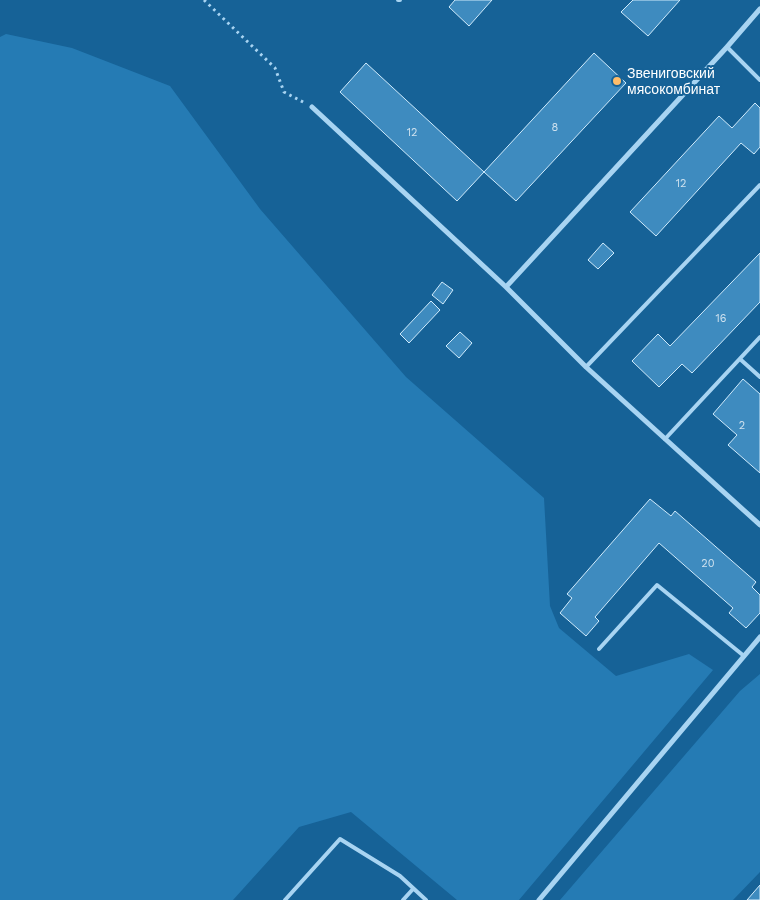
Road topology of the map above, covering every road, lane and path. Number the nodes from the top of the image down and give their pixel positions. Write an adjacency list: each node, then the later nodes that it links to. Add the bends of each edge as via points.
1 (204, 0): 5 (path, via 275,68 284,92)
2 (760, 9): 3 (street)
3 (727, 47): 4 (lane); 7 (street)
4 (760, 80)
5 (312, 107): 7 (street)
6 (760, 185): 10 (lane)
7 (506, 287): 10 (street)
8 (760, 337): 9 (lane)
9 (740, 359): 11 (lane); 12 (lane)
10 (586, 367): 12 (street)
11 (760, 377)
12 (665, 439): 13 (street)
13 (760, 525)
14 (760, 637): 16 (street)
15 (599, 649): 16 (lane, via 657,585)
16 (744, 656): 21 (street)
17 (413, 889): 18 (lane, via 400,876 340,839); 19 (lane); 20 (lane)
18 (285, 900)
19 (403, 900)
20 (426, 900)
21 (539, 900)

